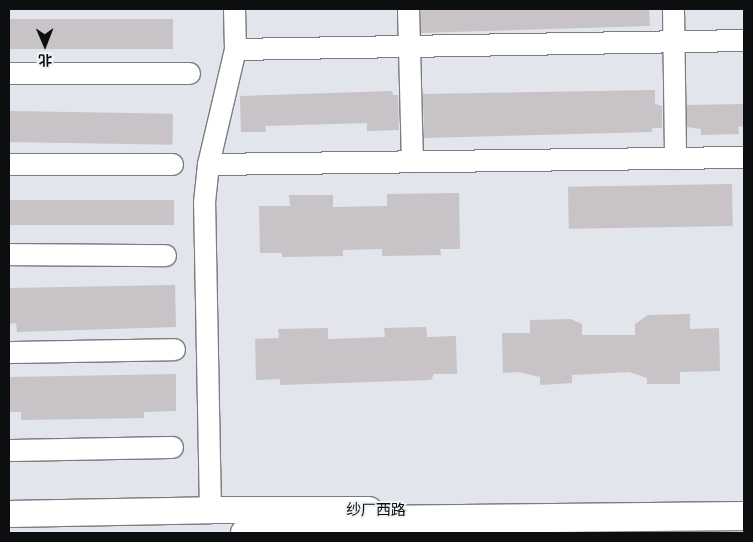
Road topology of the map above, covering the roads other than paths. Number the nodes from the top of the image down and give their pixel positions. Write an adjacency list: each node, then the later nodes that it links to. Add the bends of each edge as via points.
1 (234, 9): 7 (lane)
2 (408, 9): 6 (lane)
3 (673, 9): 5 (lane)
4 (744, 40): 5 (lane)
5 (673, 42): 6 (lane); 11 (lane)
6 (409, 46): 7 (lane); 12 (lane)
7 (235, 49): 15 (lane)
8 (9, 73): 9 (lane)
9 (188, 73)
10 (744, 157): 11 (lane)
11 (675, 158): 12 (lane)
12 (412, 161): 15 (lane)
13 (9, 164): 14 (lane)
14 (172, 164)
15 (208, 164): 23 (lane, via 204,202)
16 (9, 254): 17 (lane)
17 (164, 255)
18 (174, 349): 19 (lane)
19 (9, 352)
20 (172, 447): 21 (lane)
21 (9, 450)
22 (744, 506): 23 (main road, 纱厂西路)
23 (210, 510): 24 (main road, 纱厂西路)
24 (9, 514)
25 (744, 516): 26 (highway, via 367,520)
26 (245, 533)

